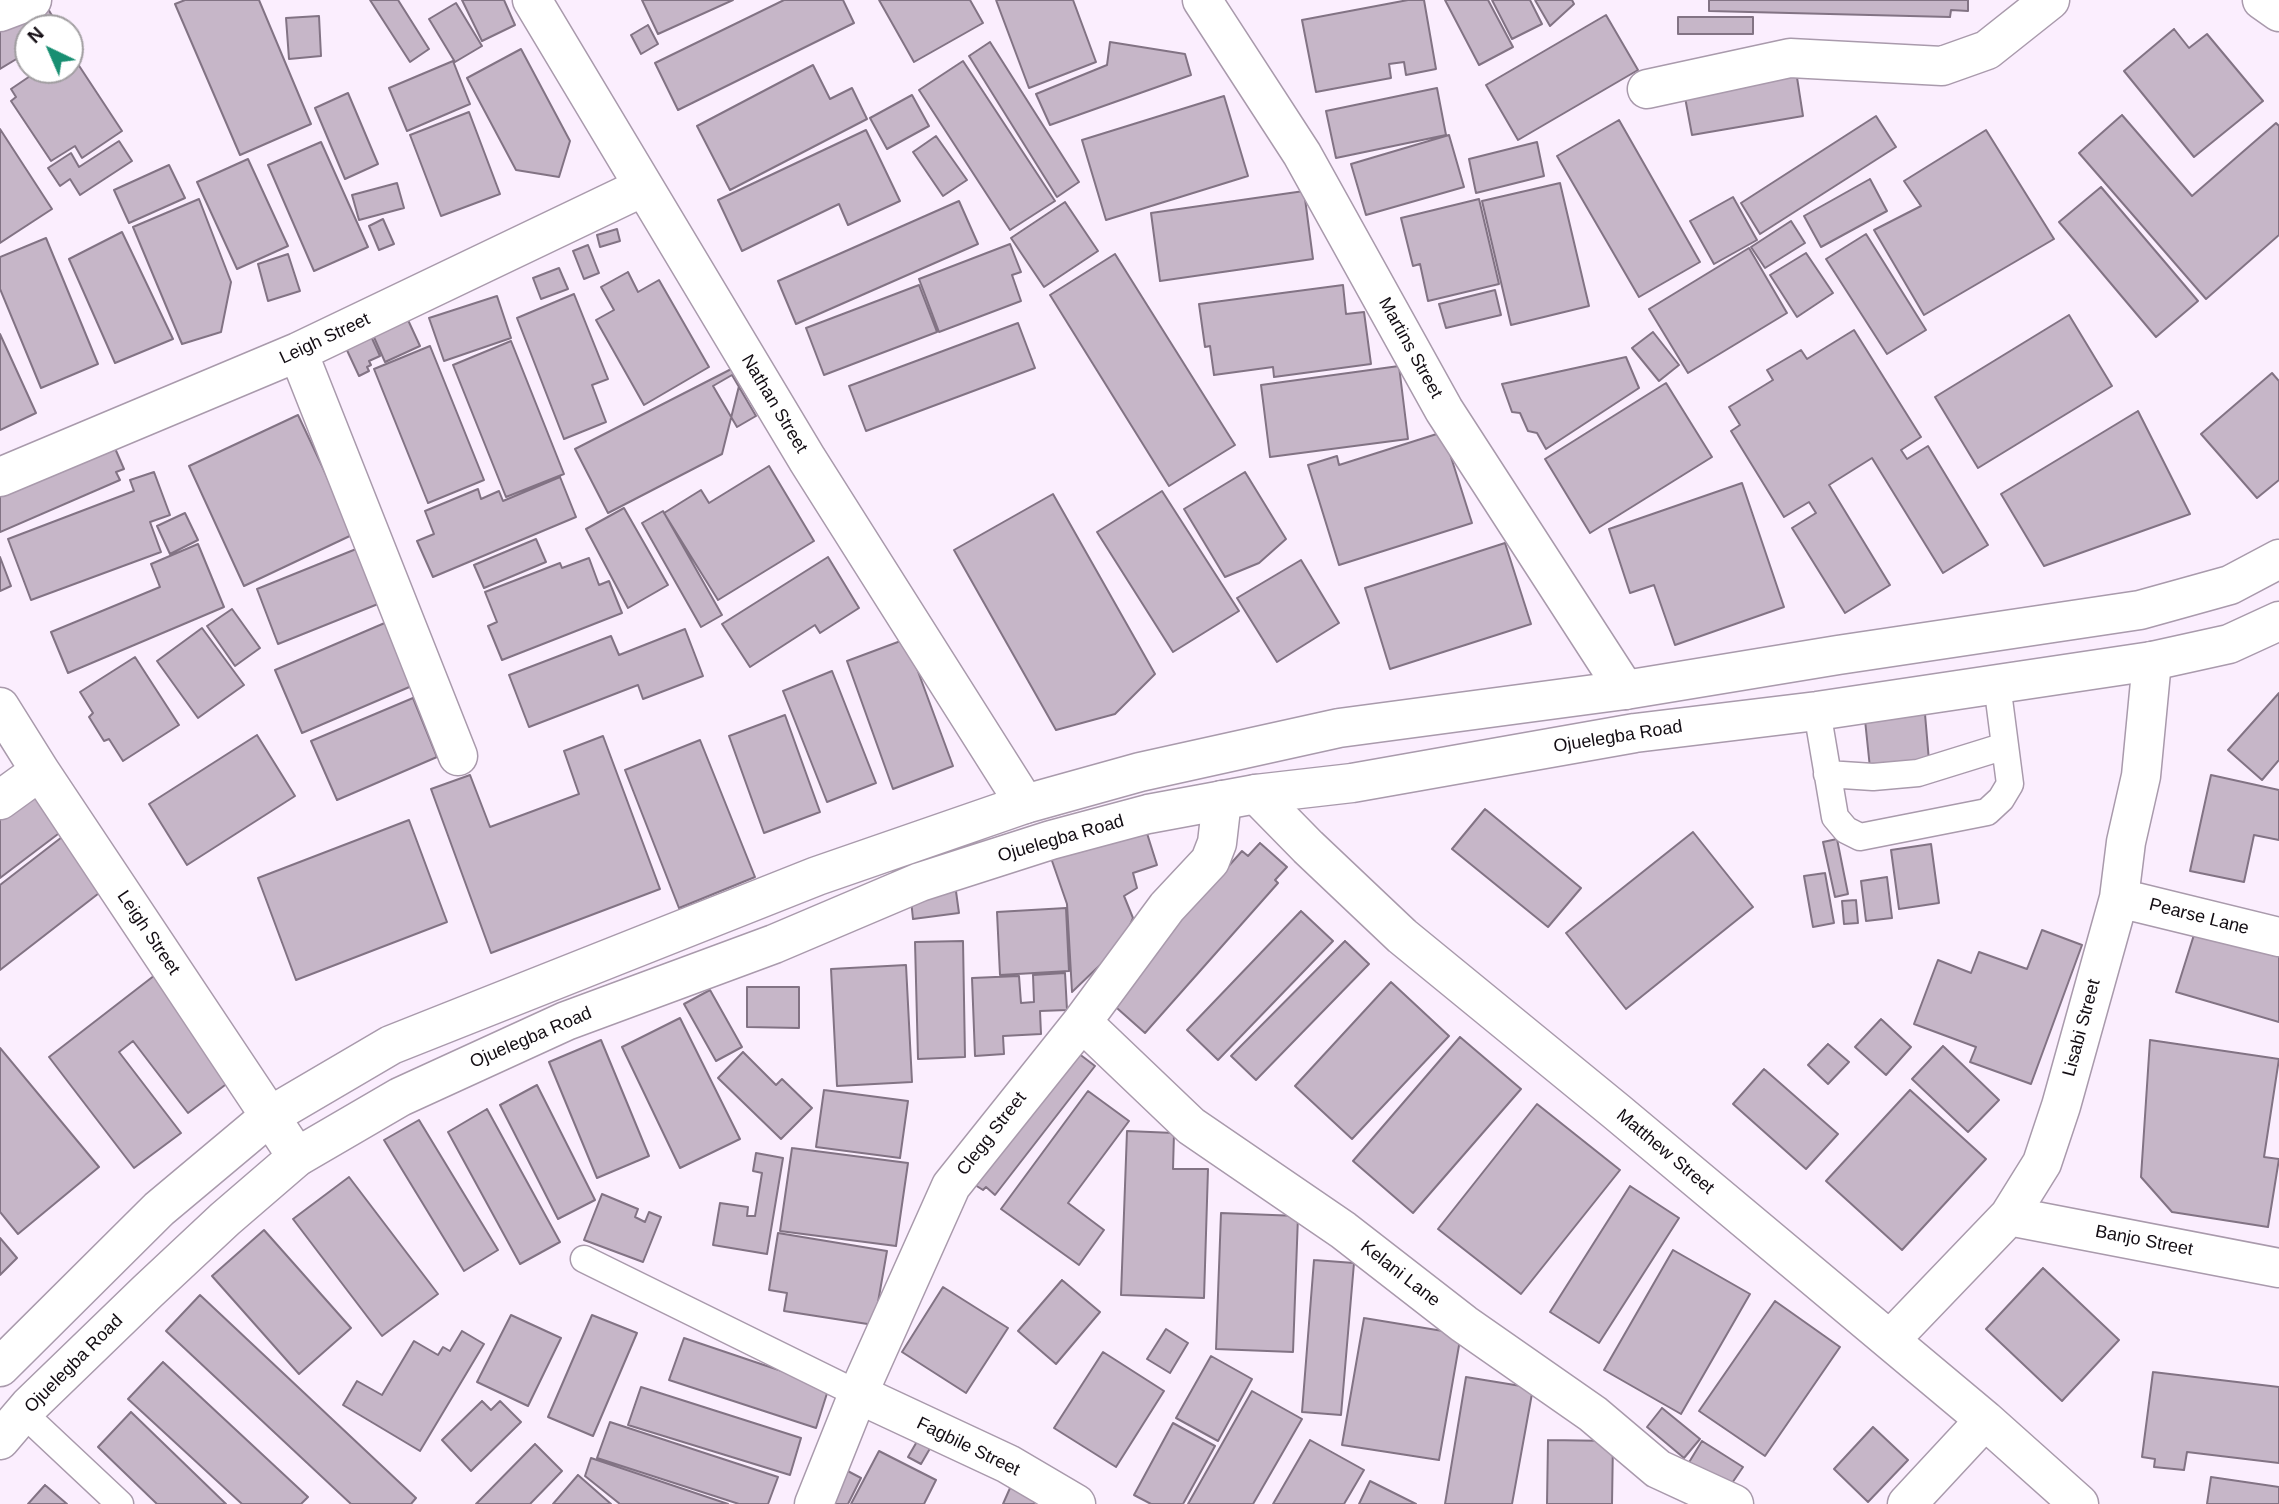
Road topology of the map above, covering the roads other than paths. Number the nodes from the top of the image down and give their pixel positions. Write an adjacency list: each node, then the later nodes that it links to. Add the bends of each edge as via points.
1 (32, 0): 5 (street)
2 (532, 0): 7 (street, Nathan Street)
3 (1202, 0): 14 (street, Martins Street, via 1302,154 1444,410)
4 (2050, 0): 6 (street, via 1987,50 1942,66 1790,58)
5 (0, 12)
6 (1647, 89)
7 (643, 187): 8 (street, Leigh Street); 23 (street, Nathan Street, via 807,459)
8 (298, 352): 9 (street, Leigh Street); 18 (street)
9 (0, 477)
10 (2279, 559): 14 (street, via 2230,585 2140,610)
11 (2279, 621): 12 (street, Ojuelegba Road, via 2229,644)
12 (2152, 661): 13 (street, Ojuelegba Road); 24 (street, Lisabi Street, via 2141,776)
13 (1997, 684): 16 (street, Ojuelegba Road); 17 (lane)
14 (1625, 690): 23 (street, via 1339,728 1140,772)
15 (0, 707): 19 (street, Leigh Street)
16 (1817, 711): 20 (lane); 21 (street, Ojuelegba Road, via 1634,733 1352,783)
17 (2005, 746): 20 (lane, via 1918,773 1873,777); 20 (lane, via 2010,784 1987,812 1860,836 1846,830 1835,817)
18 (458, 756)
19 (40, 771): 22 (street); 27 (street, Leigh Street)
20 (1827, 774)
21 (1239, 797): 26 (street, Clegg Street, via 1210,861 1167,907); 28 (street, Ojuelegba Road, via 1063,836 920,882 774,944 566,1021 400,1097); 32 (street, Matthew Street, via 1308,847 1402,936)
22 (0, 800)
23 (1025, 804): 27 (street, via 817,876 391,1045)
24 (2119, 898): 25 (street, Pearse Lane); 29 (street, Lisabi Street, via 2042,1163)
25 (2279, 937)
26 (1082, 1022): 34 (street, Clegg Street, via 951,1186); 40 (street, Kelani Lane, via 1191,1126 1343,1230 1464,1324 1593,1414 1658,1469)
27 (270, 1116): 28 (street, Leigh Street); 33 (street, via 159,1209)
28 (297, 1157): 36 (street, Ojuelegba Road, via 215,1228)
29 (2009, 1216): 31 (street, Banjo Street); 32 (street, Lisabi Street)
30 (584, 1259): 34 (lane)
31 (2279, 1268)
32 (1889, 1340): 35 (street, Matthew Street)
33 (0, 1367)
34 (858, 1394): 38 (street, Clegg Street); 39 (street, Fagbile Street, via 1008,1464)
35 (1985, 1420): 41 (street); 42 (street, Matthew Street)
36 (12, 1427): 37 (lane)
37 (120, 1504)
38 (814, 1504)
39 (1076, 1504)
40 (1734, 1504)
41 (1907, 1504)
42 (2080, 1504)

